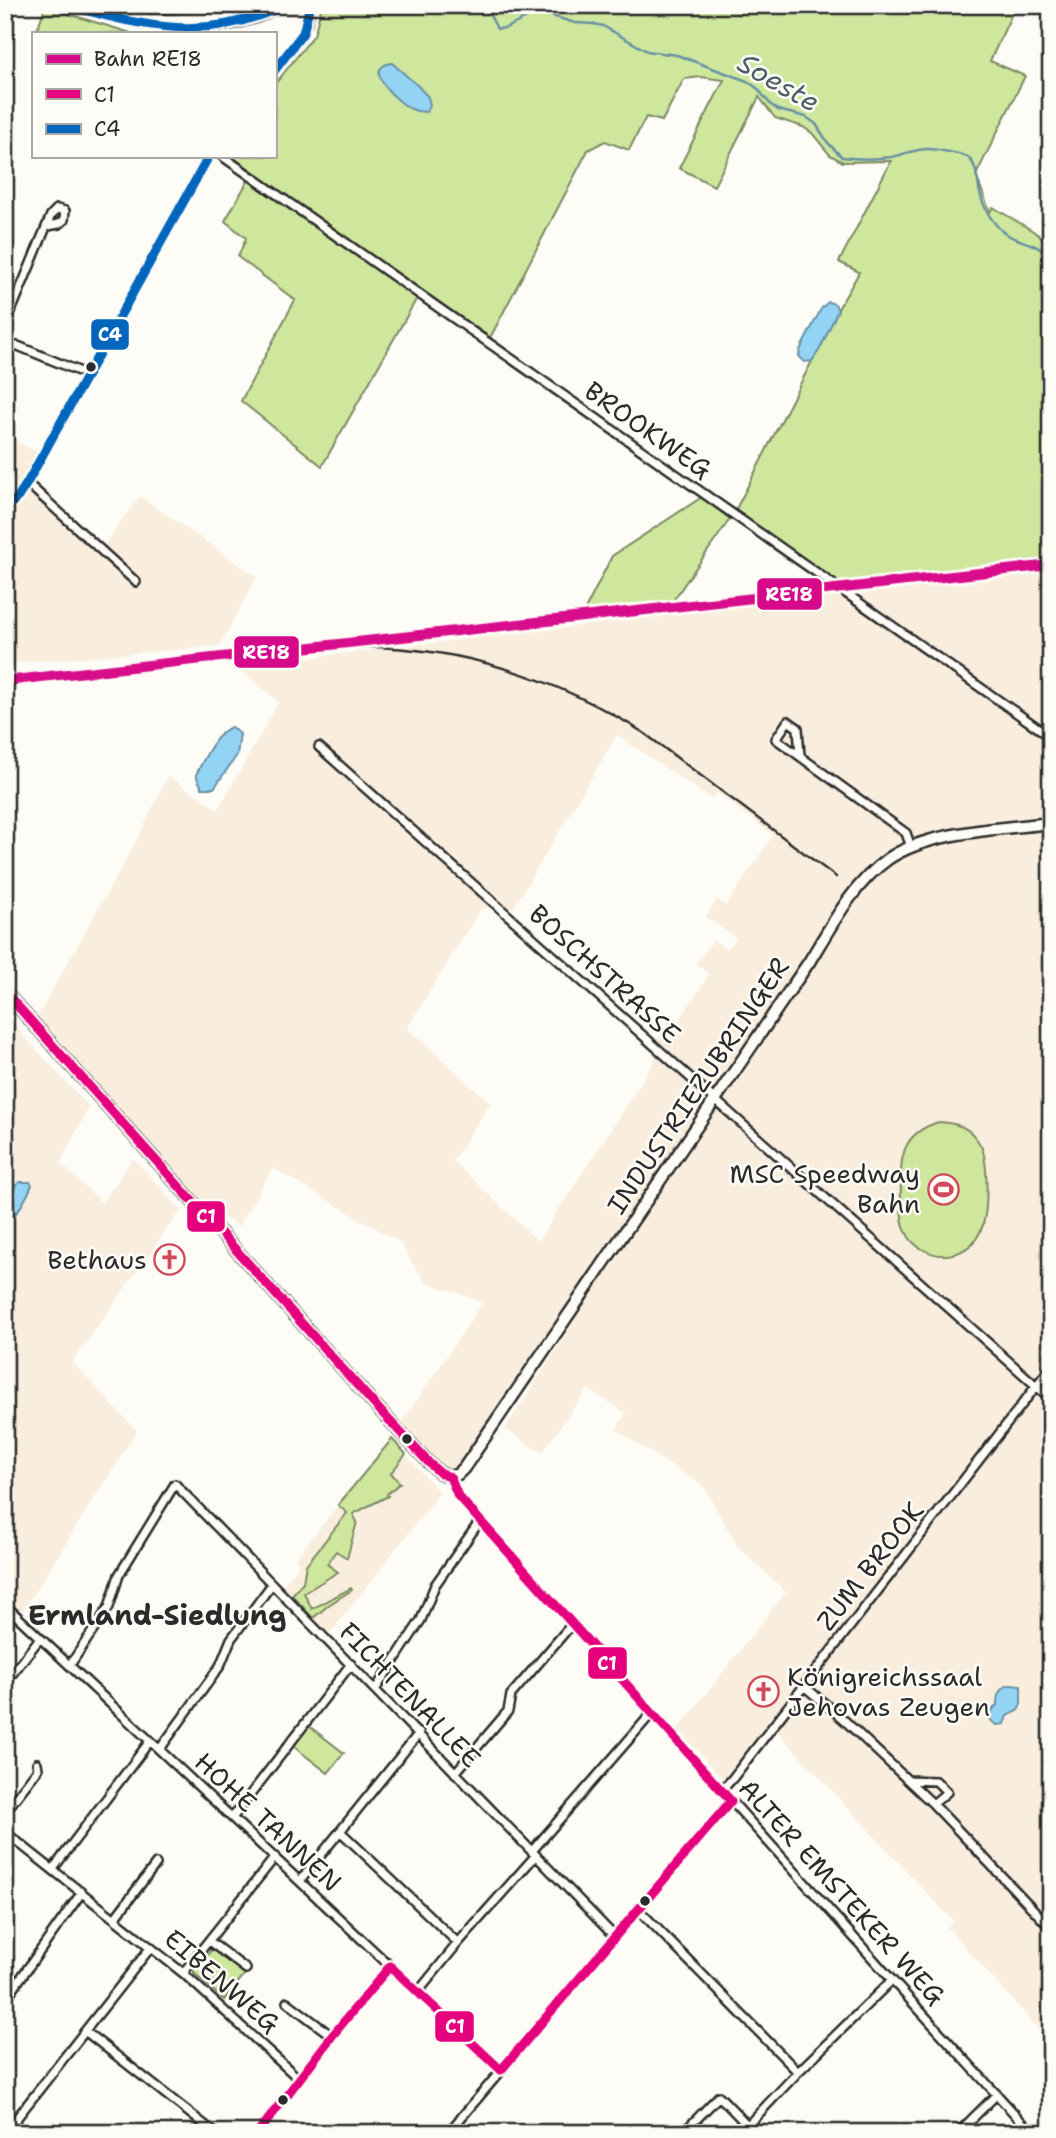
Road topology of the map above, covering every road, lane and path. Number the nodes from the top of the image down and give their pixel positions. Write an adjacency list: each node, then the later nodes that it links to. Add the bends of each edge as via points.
1 (6, 5): 7 (street)
2 (66, 5): 3 (street, via 115,20 172,29 216,27 257,18)
3 (286, 5)
4 (310, 5): 8 (street, via 304,34)
5 (1044, 5): 6 (street)
6 (1051, 7)
7 (6, 41): 9 (street)
8 (276, 69)
9 (5, 128)
10 (208, 158): 15 (street)
11 (225, 158): 19 (street, BROOKWEG)
12 (48, 226): 13 (street)
13 (5, 326)
14 (5, 346): 15 (street, via 18,346)
15 (88, 375): 16 (street)
16 (27, 483): 17 (street); 18 (street)
17 (5, 509)
18 (136, 582)
19 (1051, 737)
20 (319, 747): 25 (street, BOSCHSTRASSE)
21 (800, 756): 21 (street, via 776,738 788,721 798,728); 23 (street, via 906,833)
22 (1051, 823): 23 (street, INDUSTRIEZUBRINGER, via 952,835)
23 (911, 847): 25 (street, INDUSTRIEZUBRINGER, via 888,859 863,881)
24 (5, 992): 29 (street, ALTER EMSTEKER WEG, via 366,1395 430,1464)
25 (714, 1099): 27 (street, BOSCHSTRASSE); 29 (street, INDUSTRIEZUBRINGER, via 464,1468)
26 (1051, 1367): 27 (street, ZUM BROOK)
27 (1036, 1386): 28 (street, BOSCHSTRASSE); 38 (street, ZUM BROOK)
28 (1051, 1399)
29 (450, 1477): 30 (street, ALTER EMSTEKER WEG, via 458,1496)
30 (480, 1521): 33 (street, ALTER EMSTEKER WEG); 39 (street, via 435,1585 421,1619)
31 (272, 1584): 35 (street, FICHTENALLEE); 36 (street, FICHTENALLEE, via 176,1484 119,1575 109,1606); 43 (street)
32 (5, 1605): 34 (street, HOHE TANNEN)
33 (572, 1624): 40 (street, ALTER EMSTEKER WEG); 45 (street, via 511,1695 508,1711)
34 (40, 1638): 36 (street, HOHE TANNEN); 37 (street)
35 (351, 1664): 39 (street, FICHTENALLEE); 51 (street)
36 (69, 1665): 42 (street, HOHE TANNEN)
37 (5, 1683)
38 (804, 1686): 46 (street); 47 (street, ZUM BROOK)
39 (375, 1690): 41 (street, FICHTENALLEE)
40 (652, 1713): 47 (street, ALTER EMSTEKER WEG); 56 (street)
41 (419, 1733): 45 (street, FICHTENALLEE); 52 (street)
42 (150, 1741): 43 (street, HOHE TANNEN); 59 (street)
43 (160, 1749): 51 (street, HOHE TANNEN)
44 (37, 1763): 50 (street, via 38,1769)
45 (455, 1773): 56 (street, FICHTENALLEE)
46 (908, 1780): 49 (street); 49 (street, via 936,1781 947,1792)
47 (722, 1790): 48 (street, ALTER EMSTEKER WEG)
48 (731, 1801): 62 (street); 72 (street, ALTER EMSTEKER WEG)
49 (933, 1804): 64 (street)
50 (5, 1812)
51 (233, 1817): 57 (street, HOHE TANNEN)
52 (340, 1830): 60 (street); 67 (street)
53 (5, 1832): 54 (street, EIBENWEG)
54 (14, 1839): 55 (street); 59 (street, EIBENWEG)
55 (5, 1851)
56 (534, 1853): 65 (street, FICHTENALLEE); 67 (street)
57 (275, 1857): 60 (street, HOHE TANNEN); 66 (street)
58 (156, 1864): 63 (street)
59 (53, 1869): 61 (street, EIBENWEG)
60 (300, 1881): 69 (street, HOHE TANNEN)
61 (82, 1892): 63 (street, EIBENWEG); 74 (street)
62 (638, 1909): 65 (street); 79 (street)
63 (115, 1918): 68 (street, EIBENWEG)
64 (1050, 1926)
65 (614, 1936): 78 (street)
66 (209, 1941): 70 (street); 71 (street)
67 (458, 1943): 73 (street)
68 (151, 1947): 71 (street, EIBENWEG); 76 (street)
69 (390, 1966): 73 (street, HOHE TANNEN); 77 (street)
70 (247, 1969)
71 (183, 1973): 80 (street, EIBENWEG)
72 (892, 1980): 79 (street); 81 (street, ALTER EMSTEKER WEG)
73 (418, 1992): 78 (street, HOHE TANNEN)
74 (5, 2000)
75 (287, 2002): 77 (street)
76 (85, 2031): 83 (street); 84 (street)
77 (332, 2036): 80 (street)
78 (501, 2070): 86 (street)
79 (798, 2071): 82 (street)
80 (299, 2079): 85 (street)
81 (997, 2094): 89 (street); 90 (street, ALTER EMSTEKER WEG)
82 (748, 2125): 87 (street, via 719,2095); 88 (street)
83 (5, 2133)
84 (215, 2133)
85 (258, 2133)
86 (448, 2133)
87 (683, 2133)
88 (755, 2133)
89 (958, 2133)
90 (1032, 2133)

